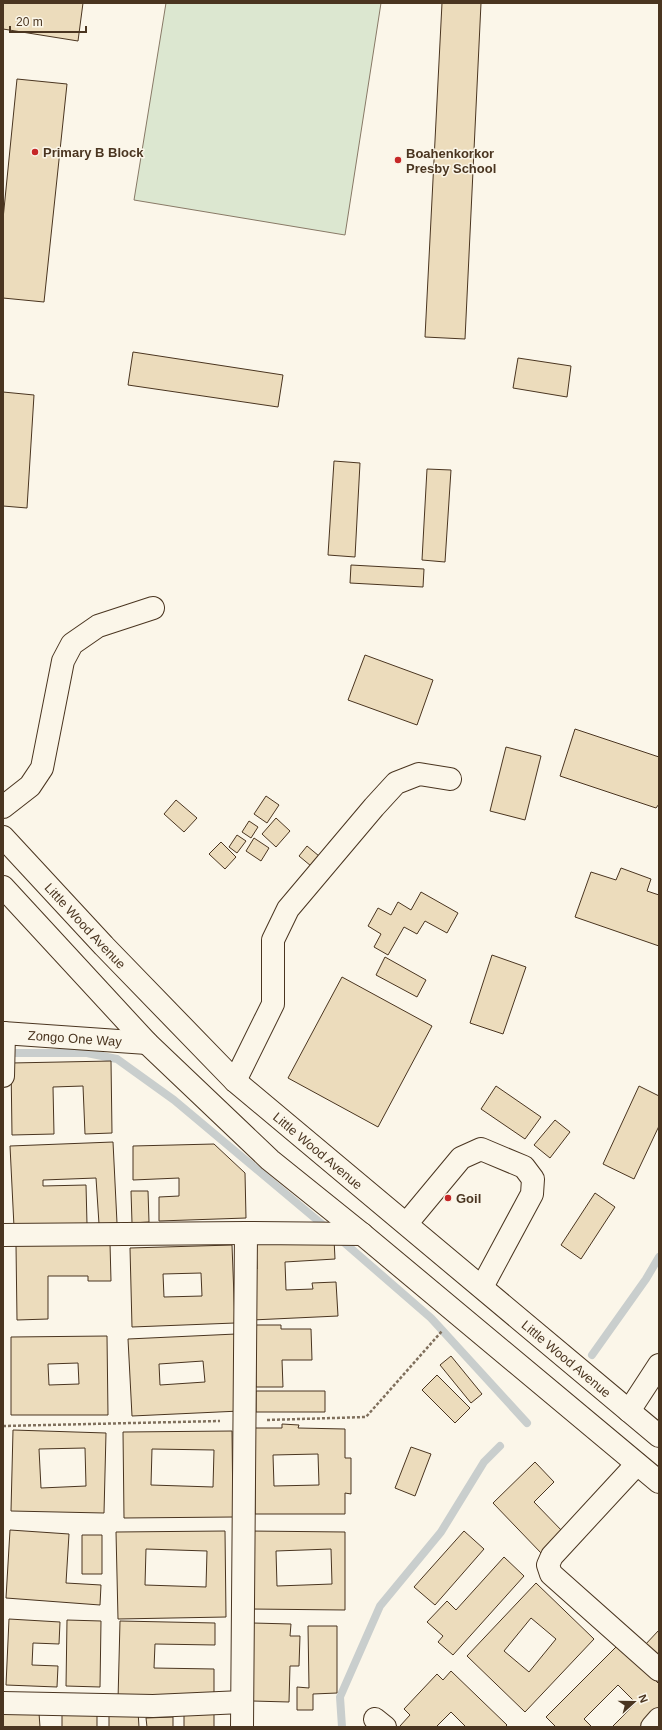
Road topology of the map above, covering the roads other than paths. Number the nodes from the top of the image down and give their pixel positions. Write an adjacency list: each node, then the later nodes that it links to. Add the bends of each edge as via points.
1 (153, 608): 3 (main road, via 98,626 72,644 63,661 42,768 30,786)
2 (450, 779): 9 (main road, via 418,774 396,784 288,909 274,940 273,1004)
3 (3, 807)
4 (3, 837): 9 (main road, Little Wood Avenue, via 104,946)
5 (3, 887): 7 (main road)
6 (4, 1033): 7 (main road, Zongo One Way); 8 (main road)
7 (146, 1043): 12 (main road, via 270,1160)
8 (3, 1076)
9 (236, 1081): 10 (main road, Little Wood Avenue)
10 (407, 1223): 14 (main road, Little Wood Avenue); 14 (main road, via 461,1158 481,1149 524,1167 533,1178 532,1194)
11 (246, 1233): 12 (main road); 13 (main road); 21 (main road)
12 (362, 1234): 18 (main road)
13 (3, 1235)
14 (482, 1287): 16 (main road, Little Wood Avenue)
15 (659, 1364): 16 (main road)
16 (629, 1411): 17 (main road, Little Wood Avenue)
17 (659, 1436)
18 (637, 1464): 19 (main road); 20 (main road, via 552,1556 548,1565 551,1574)
19 (659, 1482)
20 (659, 1670)
21 (242, 1702): 22 (main road, via 153,1706); 24 (main road)
22 (3, 1703)
23 (659, 1719): 25 (main road)
24 (242, 1727)
25 (652, 1727)

